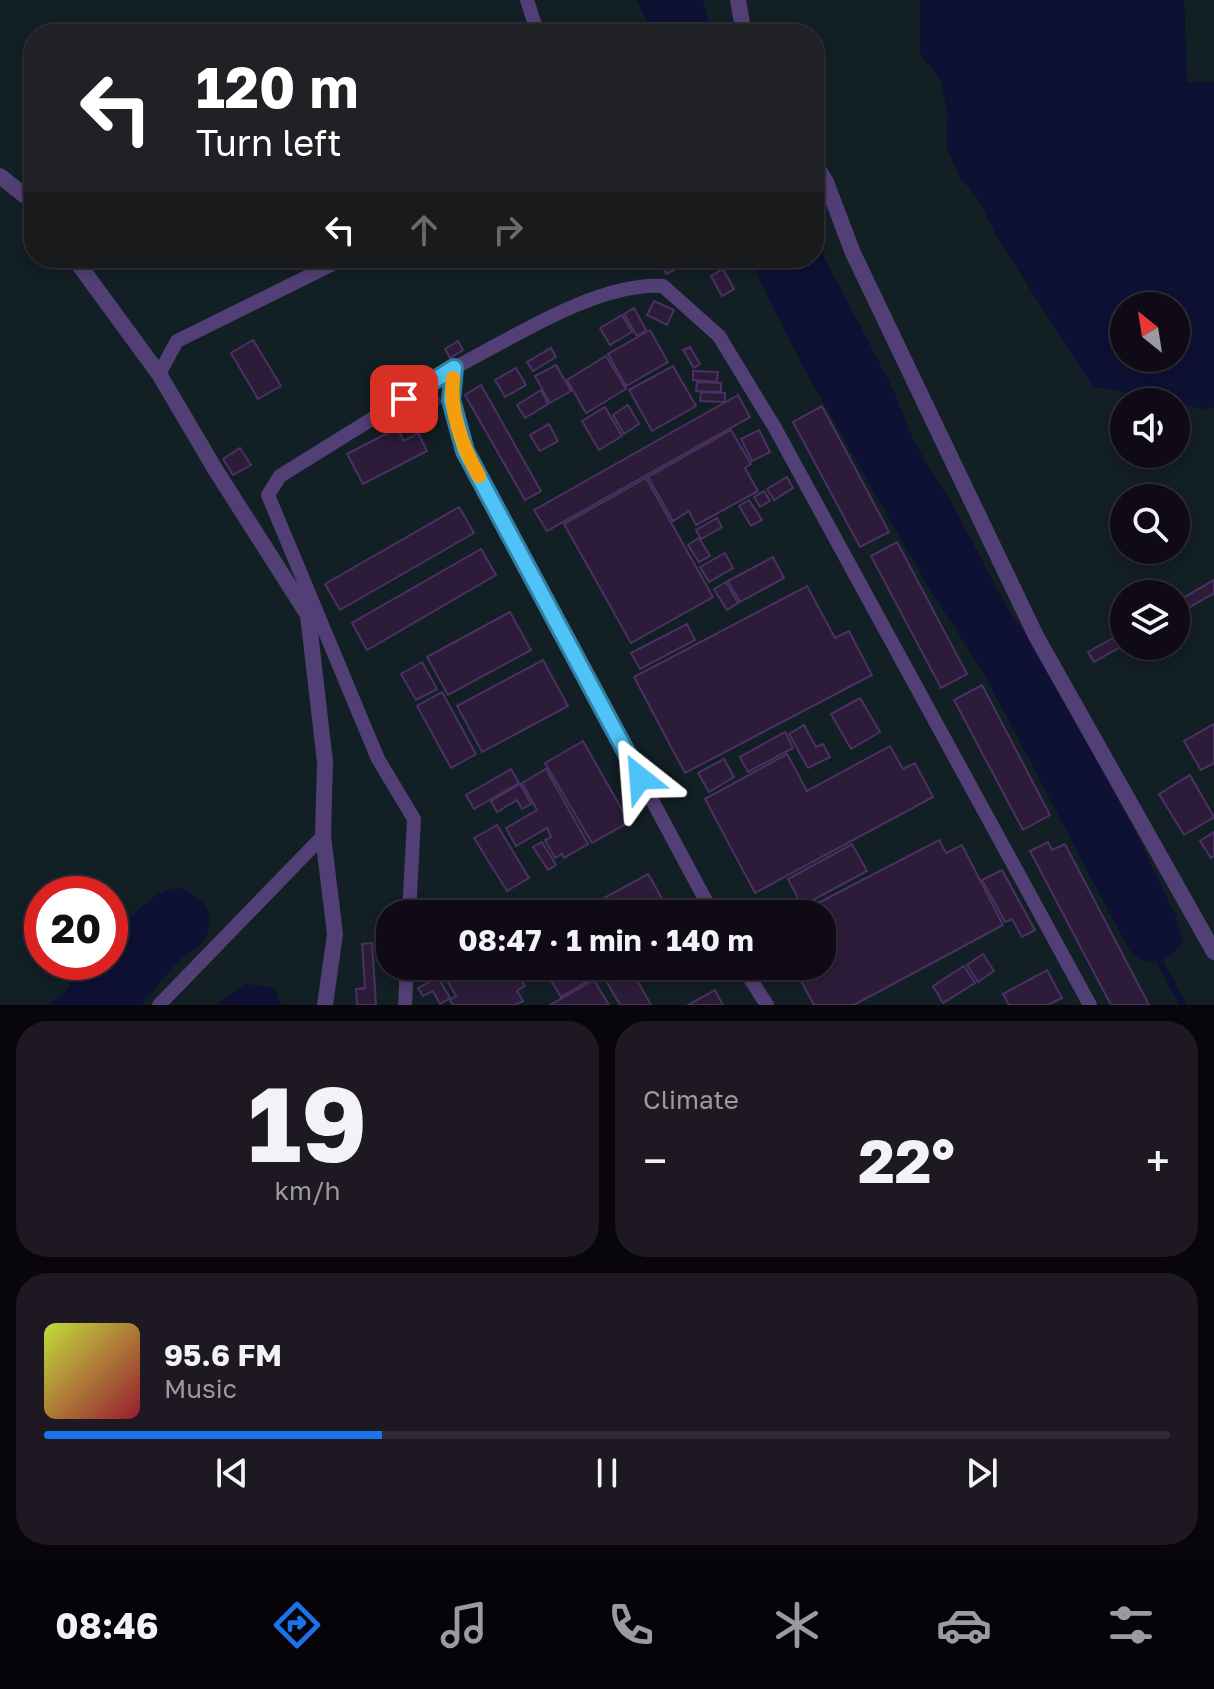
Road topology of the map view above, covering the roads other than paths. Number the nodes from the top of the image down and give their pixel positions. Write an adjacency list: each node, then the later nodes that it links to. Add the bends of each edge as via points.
1 (527, 0): 3 (lane)
2 (738, 0): 4 (street)
3 (535, 24)
4 (742, 24)
5 (0, 176): 7 (street)
6 (824, 179): 15 (street, via 853,253 1036,636)
7 (24, 195)
8 (81, 268): 11 (street)
9 (325, 268): 11 (lane, via 177,341)
10 (454, 368): 13 (lane, via 280,476 268,495 378,759 414,819); 14 (lane, via 451,400 465,451); 22 (lane, via 541,323 630,286 663,286 719,336 775,428)
11 (159, 374): 12 (street, via 308,615 325,762)
12 (323, 836): 18 (lane); 19 (street, via 335,934)
13 (410, 900)
14 (706, 900)
15 (1214, 952)
16 (406, 980): 20 (lane)
17 (751, 980): 21 (lane)
18 (159, 1005)
19 (325, 1005)
20 (405, 1005)
21 (767, 1005)
22 (1090, 1005)

